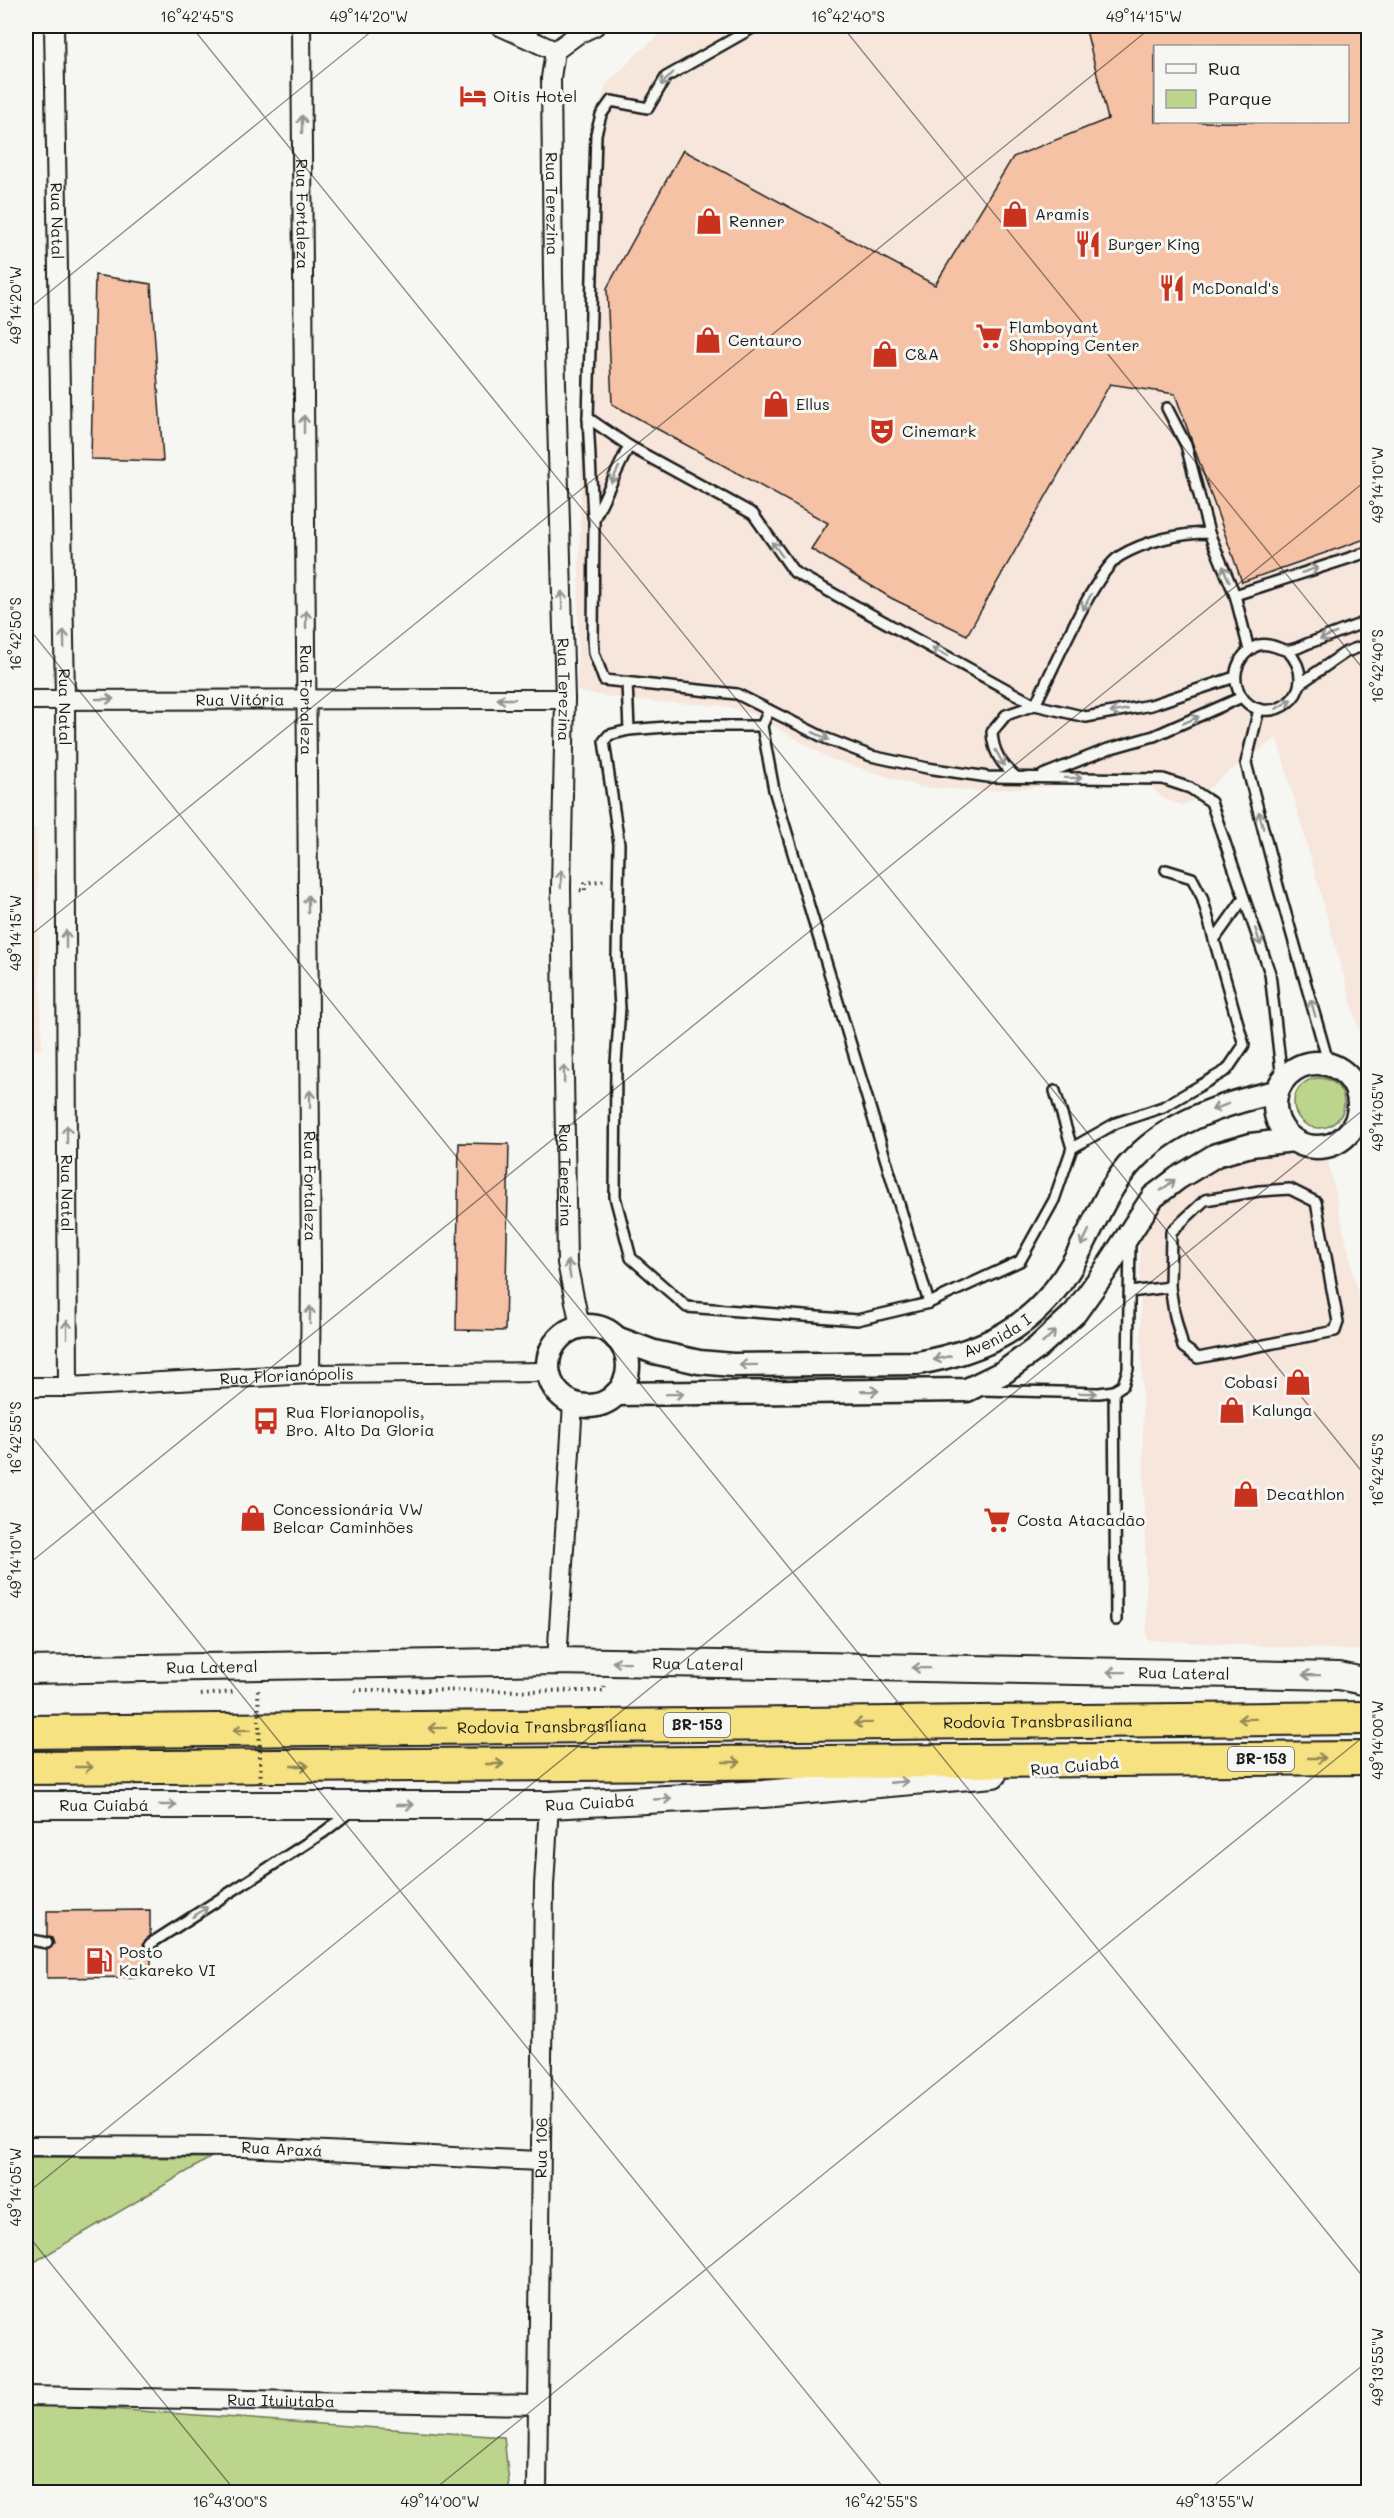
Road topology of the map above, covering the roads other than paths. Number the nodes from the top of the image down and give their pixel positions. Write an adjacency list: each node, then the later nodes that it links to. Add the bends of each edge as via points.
1 (54, 26): 23 (street, Rua Natal, one-way to 1)
2 (301, 26): 21 (street, Rua Fortaleza, one-way to 2)
3 (500, 26): 6 (street)
4 (595, 26): 6 (street)
5 (756, 26): 8 (lane, one-way to 8, via 666,78 648,108 611,101 601,115 596,134)
6 (555, 51): 24 (street, Rua Terezina, one-way to 6, via 553,278 551,78)
7 (1167, 408): 11 (lane, via 1186,445)
8 (588, 418): 9 (lane); 10 (lane)
9 (629, 446): 10 (lane, one-way to 10); 26 (lane, one-way to 9, via 794,572 753,514)
10 (594, 519): 19 (lane, via 594,653 604,680)
11 (1209, 533): 13 (lane, one-way to 11); 26 (lane, one-way to 26, via 1179,536 1118,557 1099,578)
12 (1368, 552): 13 (lane, one-way to 12)
13 (1234, 595): 16 (lane)
14 (1368, 621): 17 (lane, one-way to 17)
15 (1368, 644): 20 (lane, via 1346,652)
16 (1249, 650): 17 (lane, via 1269,644); 18 (lane, via 1239,662)
17 (1288, 651): 20 (lane, via 1296,660)
18 (1235, 677): 22 (lane); 26 (lane, one-way to 26, via 1150,705 1086,717)
19 (627, 683): 28 (lane, via 737,694); 30 (lane)
20 (1300, 683): 27 (lane, one-way to 20, via 1280,708 1289,703)
21 (306, 698): 23 (street, Rua Vitória, one-way to 21); 24 (street, Rua Vitória, one-way to 21); 50 (street, Rua Fortaleza, one-way to 21)
22 (1242, 698): 27 (lane); 32 (lane, one-way to 22, via 1108,749 1154,736)
23 (65, 699): 25 (street, Rua Vitória); 52 (street, Rua Natal, one-way to 23)
24 (565, 699): 47 (street, Rua Terezina, one-way to 24, via 567,1251 561,888)
25 (26, 700)
26 (1035, 705): 31 (lane, one-way to 31, via 1006,715 992,732 996,754)
27 (1259, 709): 36 (lane, one-way to 27, via 1246,763)
28 (769, 710): 29 (lane); 31 (lane, one-way to 31, via 871,756 988,777)
29 (762, 726): 30 (lane); 46 (lane, via 774,790)
30 (629, 730): 46 (lane, via 609,735 604,741 619,844 615,1197 631,1258 687,1307 857,1320)
31 (1016, 777): 32 (lane)
32 (1038, 777): 34 (lane, one-way to 34, via 1163,779 1190,788 1211,802)
33 (1166, 870): 35 (lane, via 1192,878 1202,897)
34 (1244, 898): 35 (lane); 38 (lane, one-way to 38, via 1270,973)
35 (1214, 940): 42 (lane, via 1244,1045 1227,1070 1163,1107 1116,1122)
36 (1329, 1065): 37 (street); 38 (street, via 1303,1065)
37 (1359, 1076): 40 (street, via 1356,1090)
38 (1279, 1086): 41 (street, via 1274,1105 1276,1119); 48 (street, Avenida I, one-way to 48, via 1202,1114 1162,1134 1129,1165 1104,1199 1070,1268 1047,1301 1016,1329 981,1347 918,1363 733,1365 654,1352)
39 (1055, 1091): 42 (lane)
40 (1363, 1113): 41 (street, via 1344,1138 1332,1144 1319,1148)
41 (1293, 1140): 43 (street, Avenida I, one-way to 41, via 1152,1197 1216,1155 1251,1145)
42 (1072, 1148): 46 (lane, via 1054,1200 1020,1261)
43 (1131, 1231): 45 (lane); 53 (street, Avenida I, one-way to 43, via 1004,1372 1075,1313)
44 (1170, 1287): 44 (lane, via 1171,1232 1205,1200 1290,1190 1316,1202 1338,1322 1335,1331 1198,1358 1184,1347); 45 (lane)
45 (1130, 1292): 54 (lane, via 1128,1369 1123,1385)
46 (929, 1303)
47 (580, 1326): 48 (street, via 606,1330); 49 (street, via 556,1342 548,1362)
48 (616, 1338): 55 (street, via 624,1348 628,1372)
49 (549, 1372): 50 (street, Rua Florianópolis); 56 (street, via 557,1391)
50 (310, 1374): 52 (street, Rua Florianópolis)
51 (26, 1387): 52 (street, Rua Florianópolis)
52 (68, 1387)
53 (967, 1390): 54 (lane, one-way to 54); 55 (street, Avenida I, one-way to 53)
54 (1114, 1390): 57 (lane)
55 (616, 1394): 56 (street, via 599,1406 588,1408)
56 (573, 1403): 58 (street)
57 (1116, 1620)
58 (557, 1661): 59 (main road, Rua Lateral); 60 (main road, Rua Lateral, one-way to 58, via 1339,1676)
59 (26, 1670)
60 (1368, 1682)
61 (1368, 1718): 62 (highway, Rodovia Transbrasiliana / BR-153, one-way to 62)
62 (26, 1732)
63 (1368, 1758): 64 (highway, BR-153, one-way to 63)
64 (1154, 1759): 65 (highway, BR-153, one-way to 64); 68 (main road, Rua Cuiabá, one-way to 64, via 763,1794)
65 (26, 1767)
66 (26, 1805): 67 (main road, Rua Cuiabá, one-way to 67)
67 (359, 1805): 68 (main road, Rua Cuiabá, one-way to 68); 71 (lane, one-way to 67, via 324,1832)
68 (549, 1805): 73 (street, Rua 106)
69 (26, 1939): 70 (lane)
70 (47, 1943)
71 (150, 1944)
72 (26, 2146): 73 (street, Rua Araxá, via 244,2147)
73 (540, 2162): 75 (street, Rua 106)
74 (26, 2396): 75 (street, Rua Ituiutaba)
75 (538, 2405): 76 (street, Rua 106)
76 (537, 2493)

